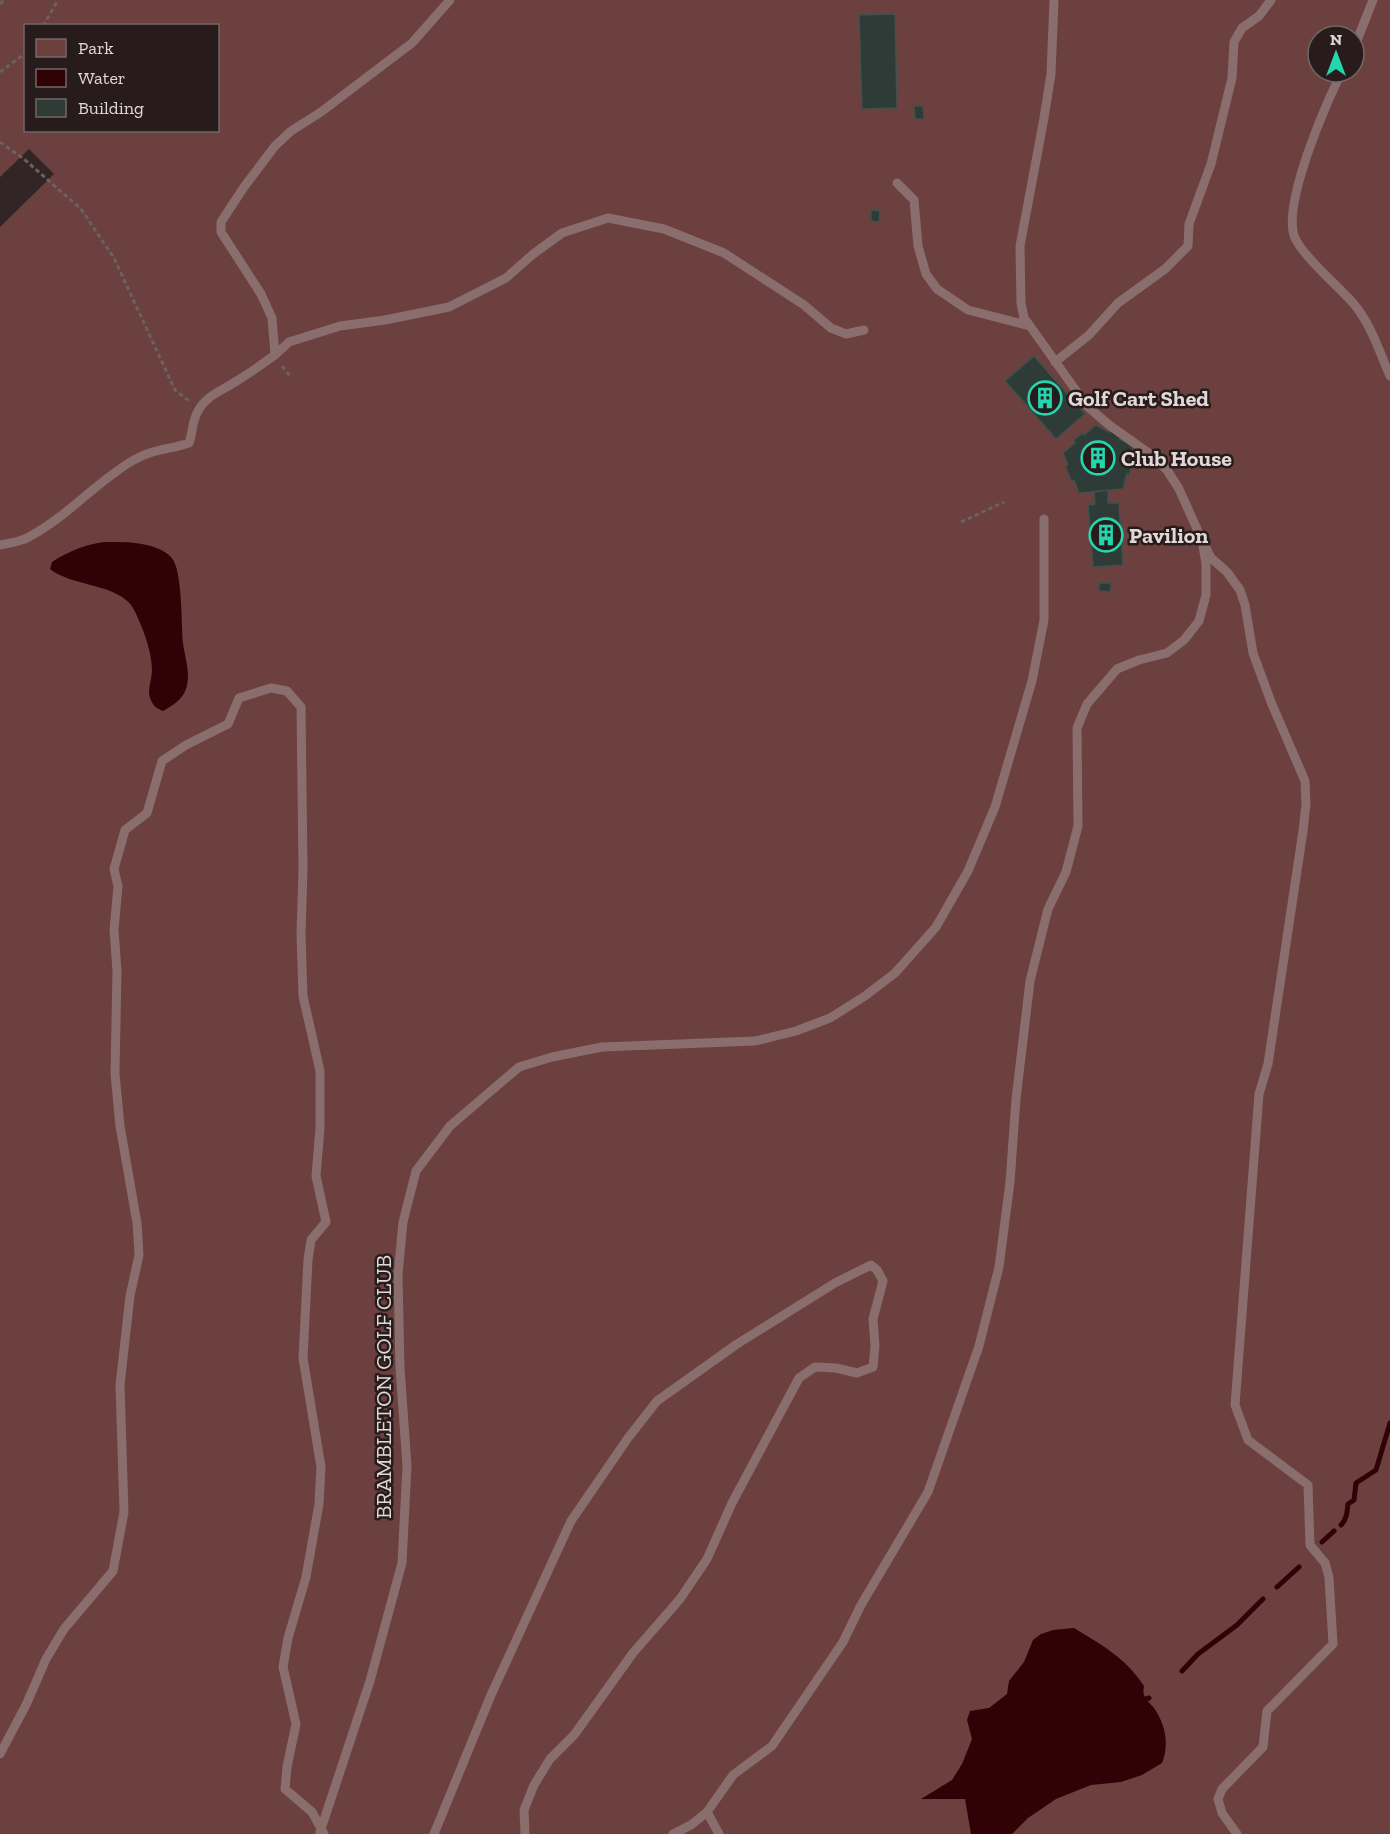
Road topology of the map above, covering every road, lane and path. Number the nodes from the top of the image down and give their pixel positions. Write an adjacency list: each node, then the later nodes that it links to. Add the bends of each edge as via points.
1 (4, 0): 7 (path)
2 (58, 0): 8 (path)
3 (450, 0): 17 (lane, via 412,43 275,146 221,222 220,232 261,294 272,318)
4 (1054, 0): 15 (lane, via 1048,96 1020,246 1021,303)
5 (1271, 0): 18 (lane, via 1259,16 1242,28 1234,42 1232,78 1210,164 1189,224 1188,246 1165,269 1118,303 1089,335)
6 (1373, 0): 9 (lane)
7 (0, 4)
8 (45, 24)
9 (1364, 24)
10 (24, 54): 11 (path)
11 (0, 72)
12 (1336, 84): 19 (lane, via 1309,148 1298,187 1292,222 1294,238 1354,304 1370,327)
13 (0, 142): 20 (path, via 81,209 114,258 175,390)
14 (897, 183): 15 (lane, via 915,200 918,246 926,274 937,289 968,310)
15 (1030, 326): 18 (lane)
16 (864, 330): 17 (lane, via 846,334 831,328 804,305 724,254 664,229 608,218 562,232 506,278 448,307 340,326 289,342)
17 (275, 355): 20 (lane)
18 (1055, 362): 24 (lane, via 1087,406 1167,470)
19 (1390, 376)
20 (201, 406): 25 (lane, via 193,420 189,443 148,452 129,462 26,539)
21 (1004, 502): 23 (path)
22 (1044, 519): 28 (lane, BRAMBLETON GOLF CLUB, via 1044,620 1032,681 995,807 969,872 936,927 894,973 830,1018 796,1031 755,1041 602,1047 519,1067 450,1126 416,1172 403,1222 398,1275 407,1466 402,1563 370,1681)
23 (961, 522)
24 (1202, 540): 27 (lane, via 1206,595 1198,621 1184,640 1167,653 1117,669 1087,704 1077,728 1078,826 1066,872 1048,909 1030,981 999,1267 979,1346 928,1492 843,1642 772,1746 734,1775); 33 (lane, via 1211,558 1240,590 1252,653 1305,781 1303,831 1268,1064 1259,1094 1236,1405 1248,1440 1308,1485 1310,1545 1325,1563 1329,1577 1334,1644 1267,1711 1263,1747 1222,1789 1218,1799 1222,1813)
25 (0, 544)
26 (0, 1754): 28 (lane, via 64,1629 112,1571 124,1512 120,1385 139,1255 115,1074 114,930 118,886 114,869 124,830 147,813 162,761 228,724 239,698 271,688 287,691 301,707 303,996 320,1071 316,1176 326,1222 312,1240 308,1260 303,1358 321,1467 319,1504 306,1577 283,1667 296,1724 285,1789 312,1812)
27 (707, 1812): 31 (lane); 32 (lane)
28 (321, 1832)
29 (434, 1834): 30 (lane, via 491,1695 571,1521 628,1438 657,1401 737,1344 871,1265 883,1281 873,1318 873,1367 857,1373 815,1366 799,1378 732,1503 707,1559 574,1736 550,1759 534,1785 524,1810)
30 (525, 1834)
31 (673, 1834)
32 (719, 1834)
33 (1237, 1834)

